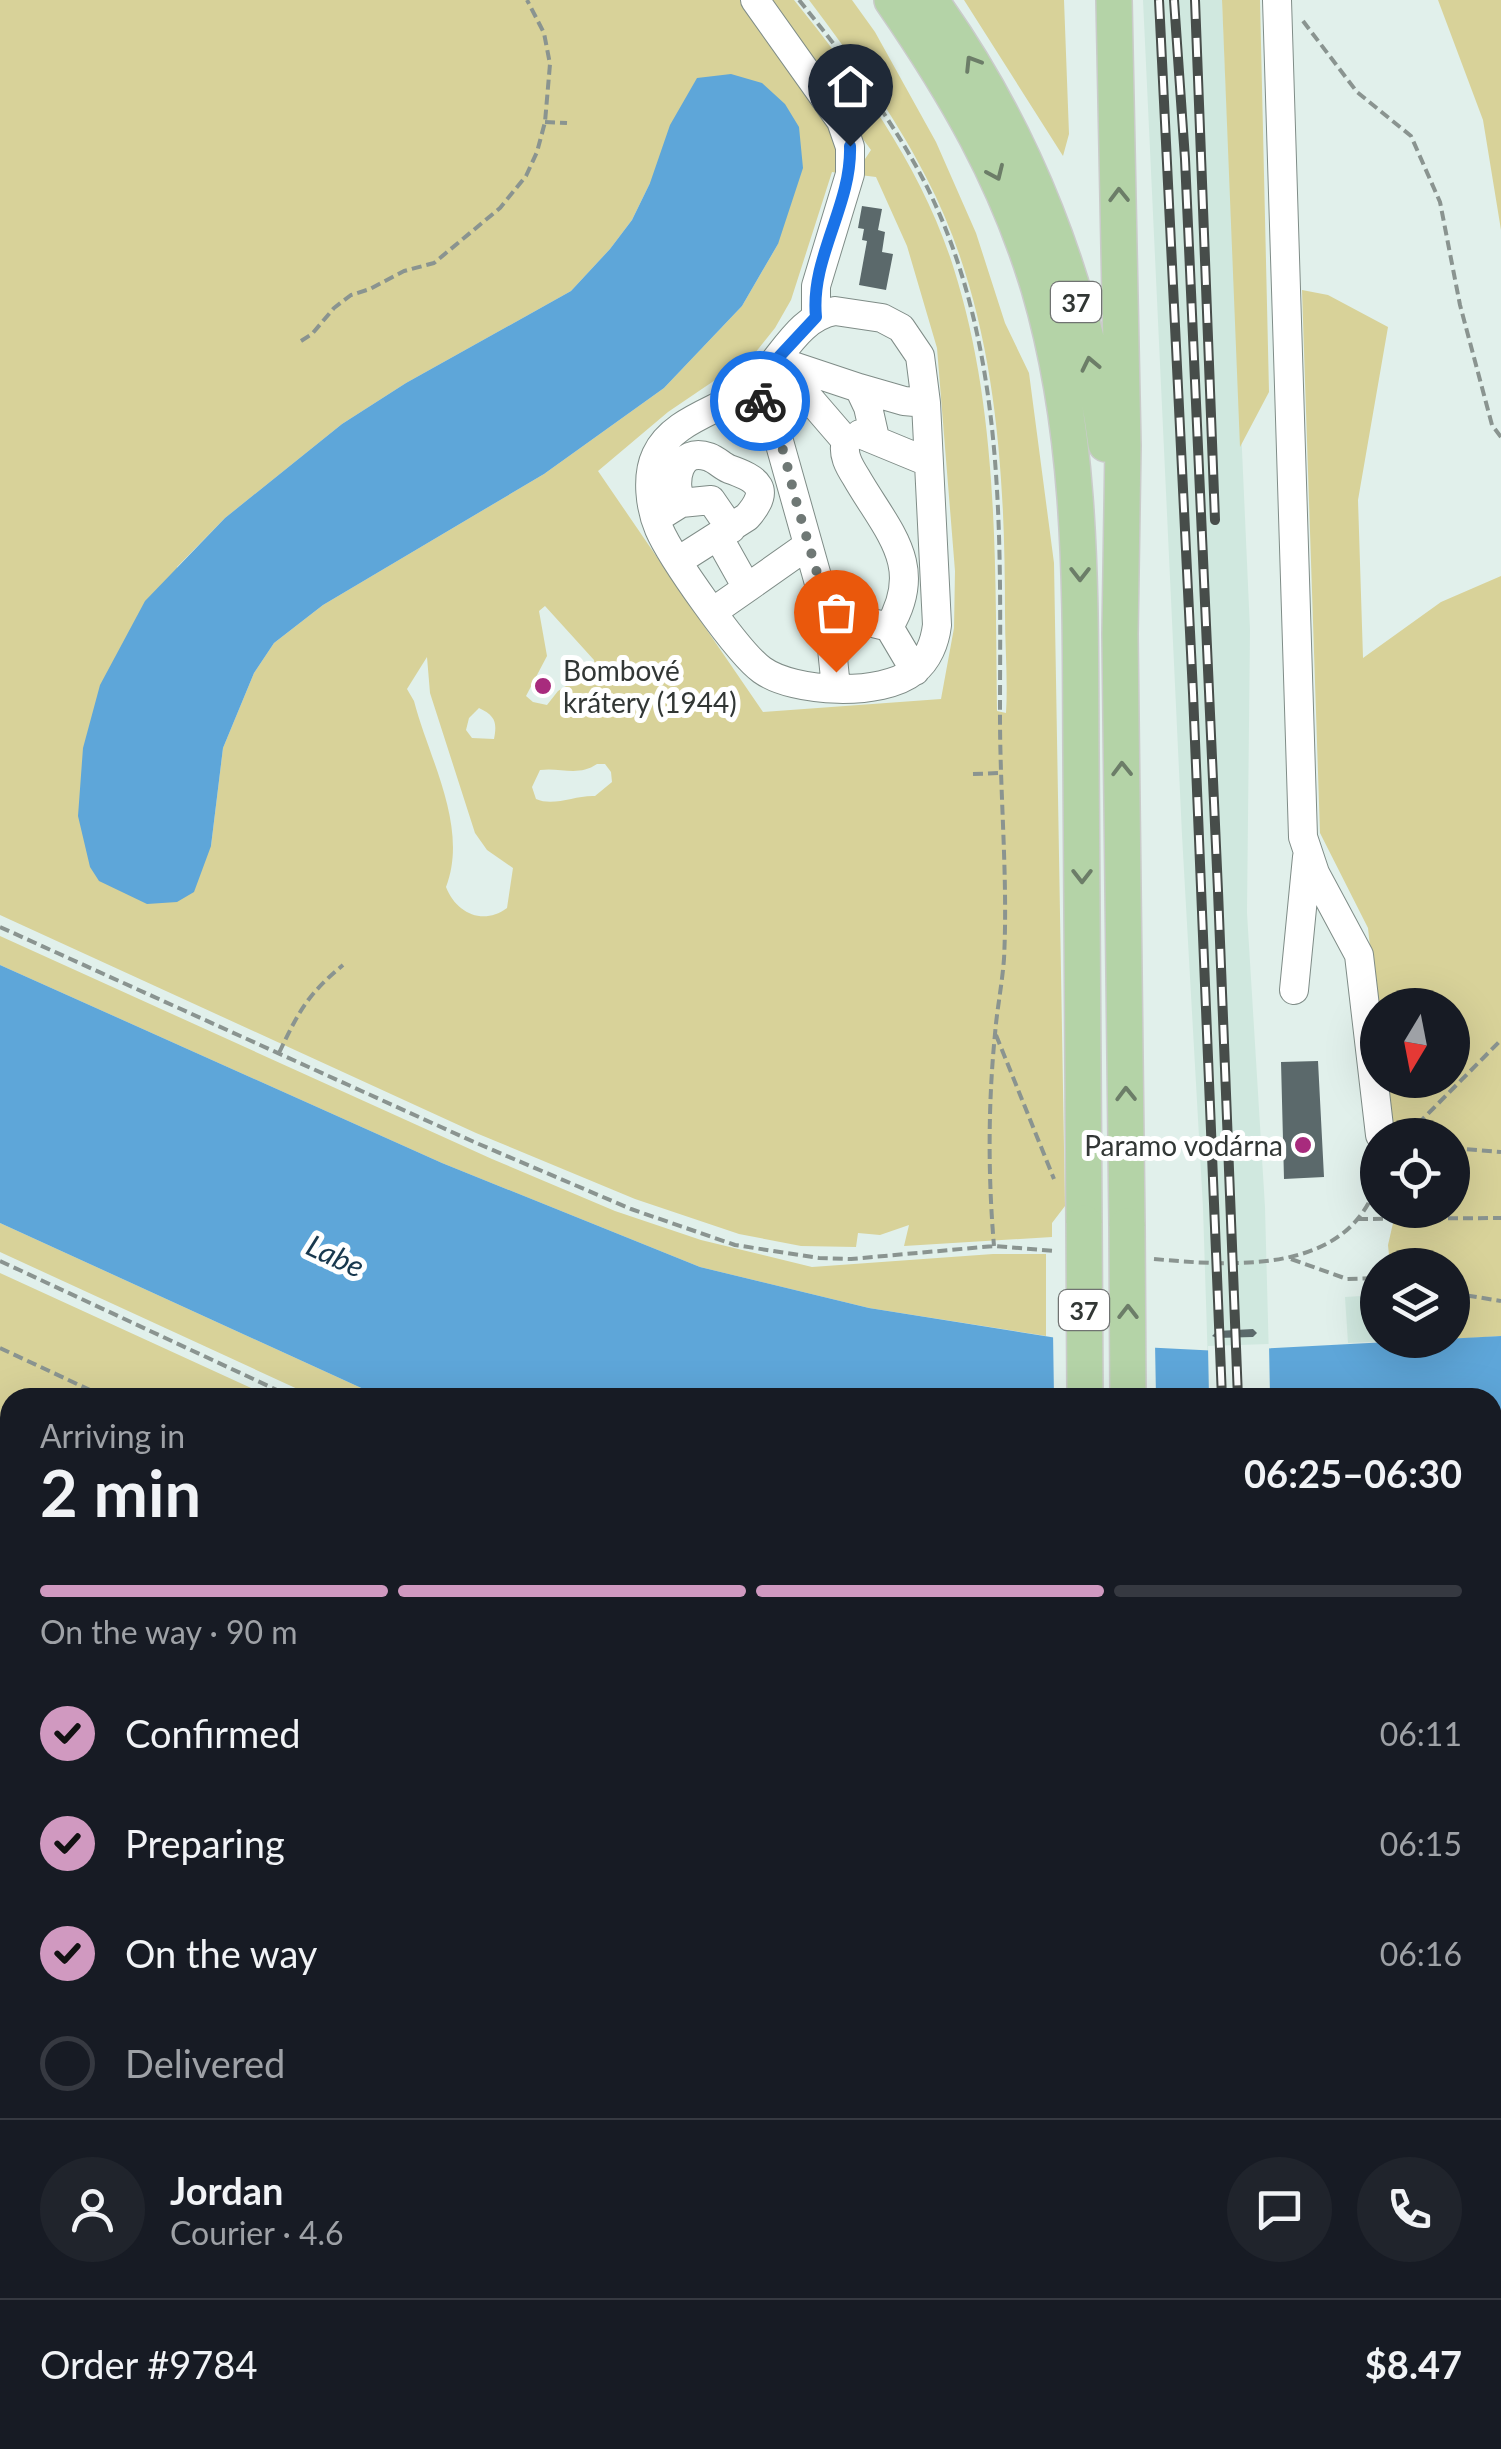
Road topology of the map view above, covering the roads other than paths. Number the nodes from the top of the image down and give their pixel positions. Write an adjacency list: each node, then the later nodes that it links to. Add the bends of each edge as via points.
1 (755, 0): 6 (street, via 841,121 850,146 850,174 816,286)
2 (892, 0): 33 (main road, 37, one-way to 33, bridge, via 996,170 1039,290 1067,412 1080,552)
3 (930, 0): 27 (main road, 37, one-way to 3, via 1104,428 1072,288 1003,116)
4 (1114, 0): 27 (main road, one-way to 4, via 1124,446)
5 (1288, 8): 30 (street, via 1302,814)
6 (816, 317): 7 (street); 10 (street, via 850,311 901,328 920,356)
7 (778, 361): 8 (street); 9 (street); 12 (street)
8 (750, 388): 17 (street, via 683,426 656,453 650,484); 19 (street, via 777,434)
9 (859, 388): 10 (street); 11 (street)
10 (926, 402): 13 (street)
11 (874, 438): 12 (street, via 860,434); 13 (street)
12 (846, 441): 21 (street, via 851,470)
13 (928, 462): 22 (street)
14 (726, 468): 15 (street); 16 (street, via 707,456 680,465); 18 (street, via 754,478 760,495 756,508)
15 (711, 500): 16 (street); 18 (street)
16 (681, 503): 17 (street)
17 (656, 518): 20 (street)
18 (725, 533): 20 (street); 23 (street)
19 (808, 546): 23 (street); 25 (street)
20 (678, 561): 24 (street)
21 (906, 570): 22 (street); 26 (street, via 902,606)
22 (934, 582): 28 (street, via 936,638)
23 (748, 588): 24 (street)
24 (714, 611): 29 (street, via 762,670 790,684)
25 (829, 619): 26 (street); 29 (street)
26 (890, 627): 28 (street)
27 (1120, 634): 34 (main road, 37, one-way to 27, bridge)
28 (915, 671): 29 (street, via 878,686)
29 (836, 688)
30 (1308, 853): 31 (street); 32 (street, via 1359,956)
31 (1294, 990)
32 (1378, 1118)
33 (1085, 1388)
34 (1128, 1388)

